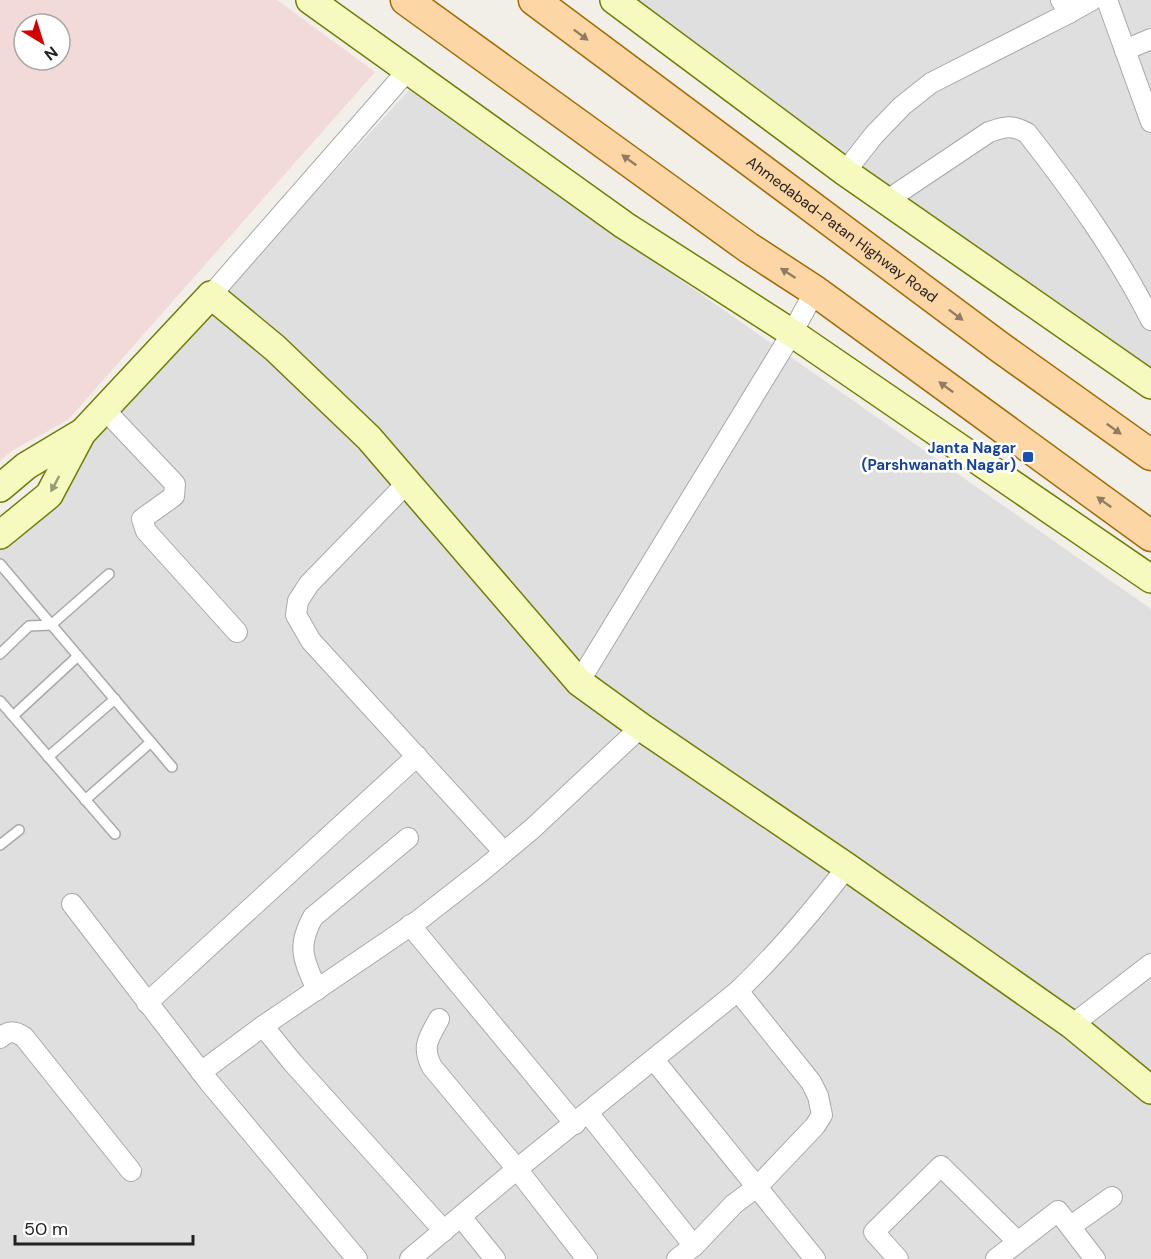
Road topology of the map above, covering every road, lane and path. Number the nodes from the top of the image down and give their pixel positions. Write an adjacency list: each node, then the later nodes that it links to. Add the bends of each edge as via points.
1 (310, 0): 10 (street)
2 (406, 0): 14 (main road, one-way to 2)
3 (534, 0): 21 (main road, Ahmedabad-Patan Highway Road, one-way to 21)
4 (614, 0): 12 (street)
5 (1092, 0): 7 (street)
6 (1107, 0): 9 (street)
7 (1065, 7): 12 (street, via 931,83 902,106)
8 (1151, 39): 9 (street)
9 (1125, 50): 11 (street)
10 (408, 70): 15 (street); 17 (street, via 624,225)
11 (1151, 122)
12 (845, 172): 13 (street)
13 (886, 201): 16 (street, via 989,132 1016,126 1027,133 1086,211); 18 (street)
14 (815, 291): 17 (street); 25 (main road, one-way to 14)
15 (211, 295): 19 (street); 22 (street, via 322,391)
16 (1148, 309)
17 (792, 333): 28 (street); 33 (street)
18 (1151, 385)
19 (104, 409): 20 (street); 30 (street, via 174,484 174,496 142,519 146,531)
20 (82, 433): 23 (street, via 26,466); 24 (street, one-way to 24, via 49,495)
21 (1151, 455)
22 (408, 482): 33 (street); 39 (street, via 309,584 298,601 296,615 311,641)
23 (0, 488)
24 (0, 535)
25 (1151, 536)
26 (0, 564): 29 (lane)
27 (109, 574): 29 (lane)
28 (1151, 579)
29 (51, 625): 31 (lane, via 29,626); 32 (lane)
30 (237, 632)
31 (0, 654)
32 (78, 656): 34 (lane); 36 (lane)
33 (579, 682): 37 (street)
34 (115, 699): 38 (lane); 40 (lane)
35 (0, 701): 36 (lane)
36 (13, 716): 40 (lane)
37 (641, 727): 47 (street); 48 (street)
38 (151, 742): 41 (lane); 42 (lane)
39 (417, 756): 47 (street); 54 (street)
40 (48, 757): 42 (lane)
41 (172, 767)
42 (85, 800): 44 (lane)
43 (19, 830): 46 (lane)
44 (115, 834)
45 (408, 838): 52 (street, via 313,917 304,933 303,945 305,962)
46 (0, 845)
47 (504, 852): 50 (street)
48 (847, 867): 53 (street, via 801,925); 56 (street)
49 (72, 904): 54 (street)
50 (410, 925): 52 (street); 62 (street)
51 (1151, 964): 56 (street)
52 (317, 990): 57 (street)
53 (738, 991): 59 (street); 65 (street, via 811,1082 822,1115)
54 (147, 1003): 60 (street)
55 (439, 1019): 63 (street, via 426,1042 426,1056)
56 (1072, 1025): 61 (street)
57 (263, 1026): 60 (street); 69 (street)
58 (0, 1038): 64 (street, via 6,1032 24,1037)
59 (654, 1060): 62 (street); 65 (street)
60 (201, 1072): 73 (street)
61 (1151, 1090)
62 (582, 1119): 63 (street); 71 (street)
63 (518, 1169): 67 (street); 76 (street)
64 (131, 1171)
65 (757, 1187): 71 (street, via 734,1204); 72 (street)
66 (1112, 1197): 68 (street)
67 (461, 1217): 69 (street); 75 (street)
68 (1071, 1226): 70 (street, via 1058,1211); 80 (street)
69 (444, 1231): 74 (street)
70 (1017, 1241): 78 (street, via 941,1166 874,1232); 79 (street)
71 (694, 1246): 77 (street)
72 (813, 1258)
73 (357, 1259)
74 (410, 1259)
75 (495, 1259)
76 (587, 1259)
77 (677, 1259)
78 (898, 1259)
79 (996, 1259)
80 (1095, 1259)

